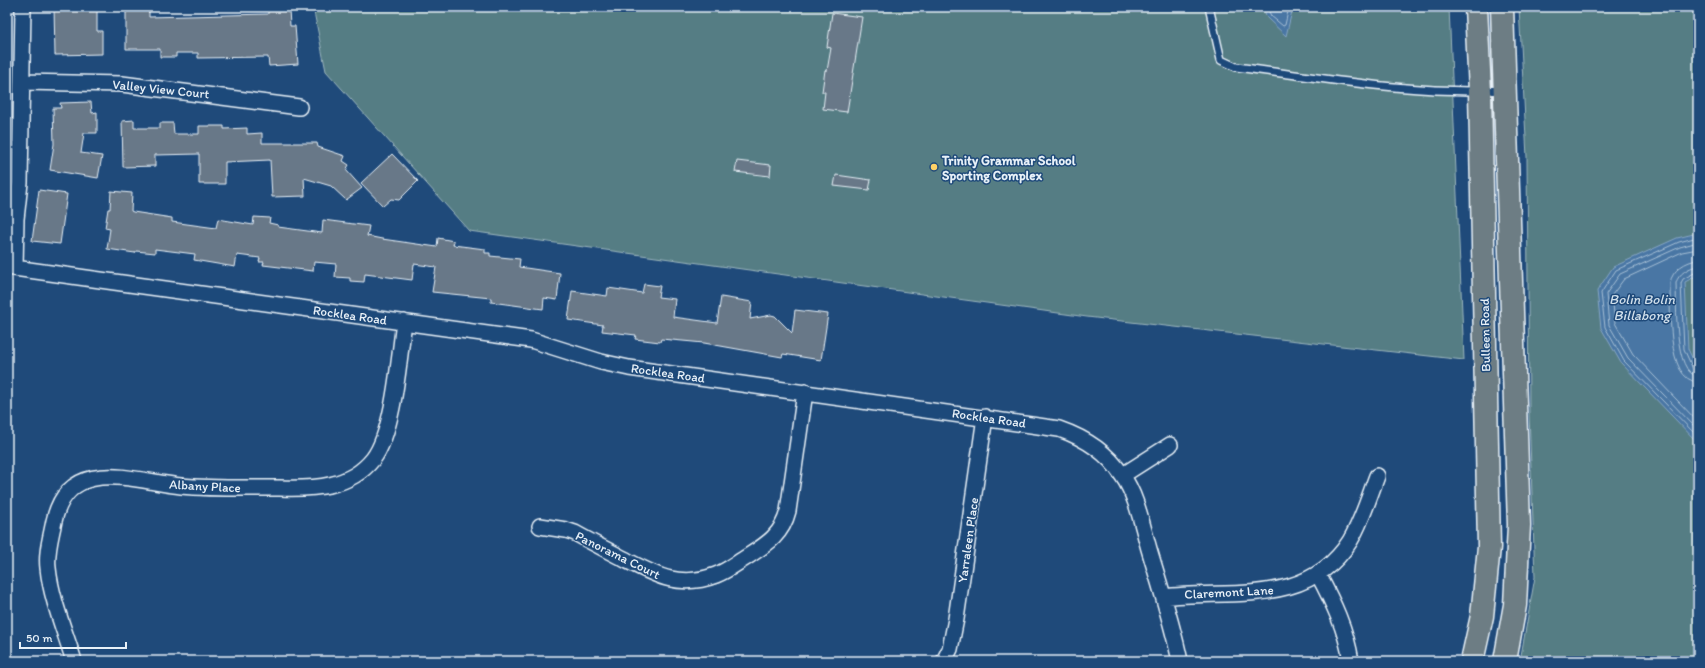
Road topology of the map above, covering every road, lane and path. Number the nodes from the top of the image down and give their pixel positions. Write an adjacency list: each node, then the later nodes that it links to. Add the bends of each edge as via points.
1 (23, 7): 5 (street)
2 (1210, 7): 7 (lane, via 1221,60 1236,68 1423,90)
3 (1476, 7): 7 (highway, Bulleen Road)
4 (1502, 7): 6 (highway, Bulleen Road)
5 (22, 82): 8 (street, Valley View Court, via 122,84); 9 (street, via 20,183)
6 (1505, 90): 7 (lane); 26 (highway, Bulleen Road, via 1519,525 1515,605)
7 (1480, 92): 25 (highway, Bulleen Road, via 1489,547 1482,616)
8 (299, 107)
9 (16, 219): 10 (street); 11 (street)
10 (7, 250)
11 (11, 268): 12 (street, Rocklea Road)
12 (404, 322): 13 (street, Rocklea Road, via 530,340 622,367); 21 (street, Albany Place, via 391,413 384,438 373,459 342,482 308,489 197,487 103,476 84,480 69,490 58,506 48,559 52,587)
13 (805, 392): 14 (street, Rocklea Road); 18 (street, Panorama Court, via 788,511 783,527 772,541 726,570 692,581 670,580 575,533)
14 (985, 417): 16 (street, Rocklea Road, via 1044,426 1074,434 1103,452); 22 (street, Yarraleen Place, via 956,619 950,648)
15 (1170, 445): 16 (street)
16 (1123, 475): 20 (street, Rocklea Road, via 1137,507)
17 (1377, 476): 19 (street, Claremont Lane, via 1358,527 1349,542)
18 (540, 526)
19 (1318, 574): 20 (street, Claremont Lane, via 1300,584 1269,592); 24 (street, via 1338,614)
20 (1164, 597): 23 (street, Rocklea Road)
21 (74, 661)
22 (944, 661)
23 (1180, 661)
24 (1351, 661)
25 (1472, 661)
26 (1505, 661)

